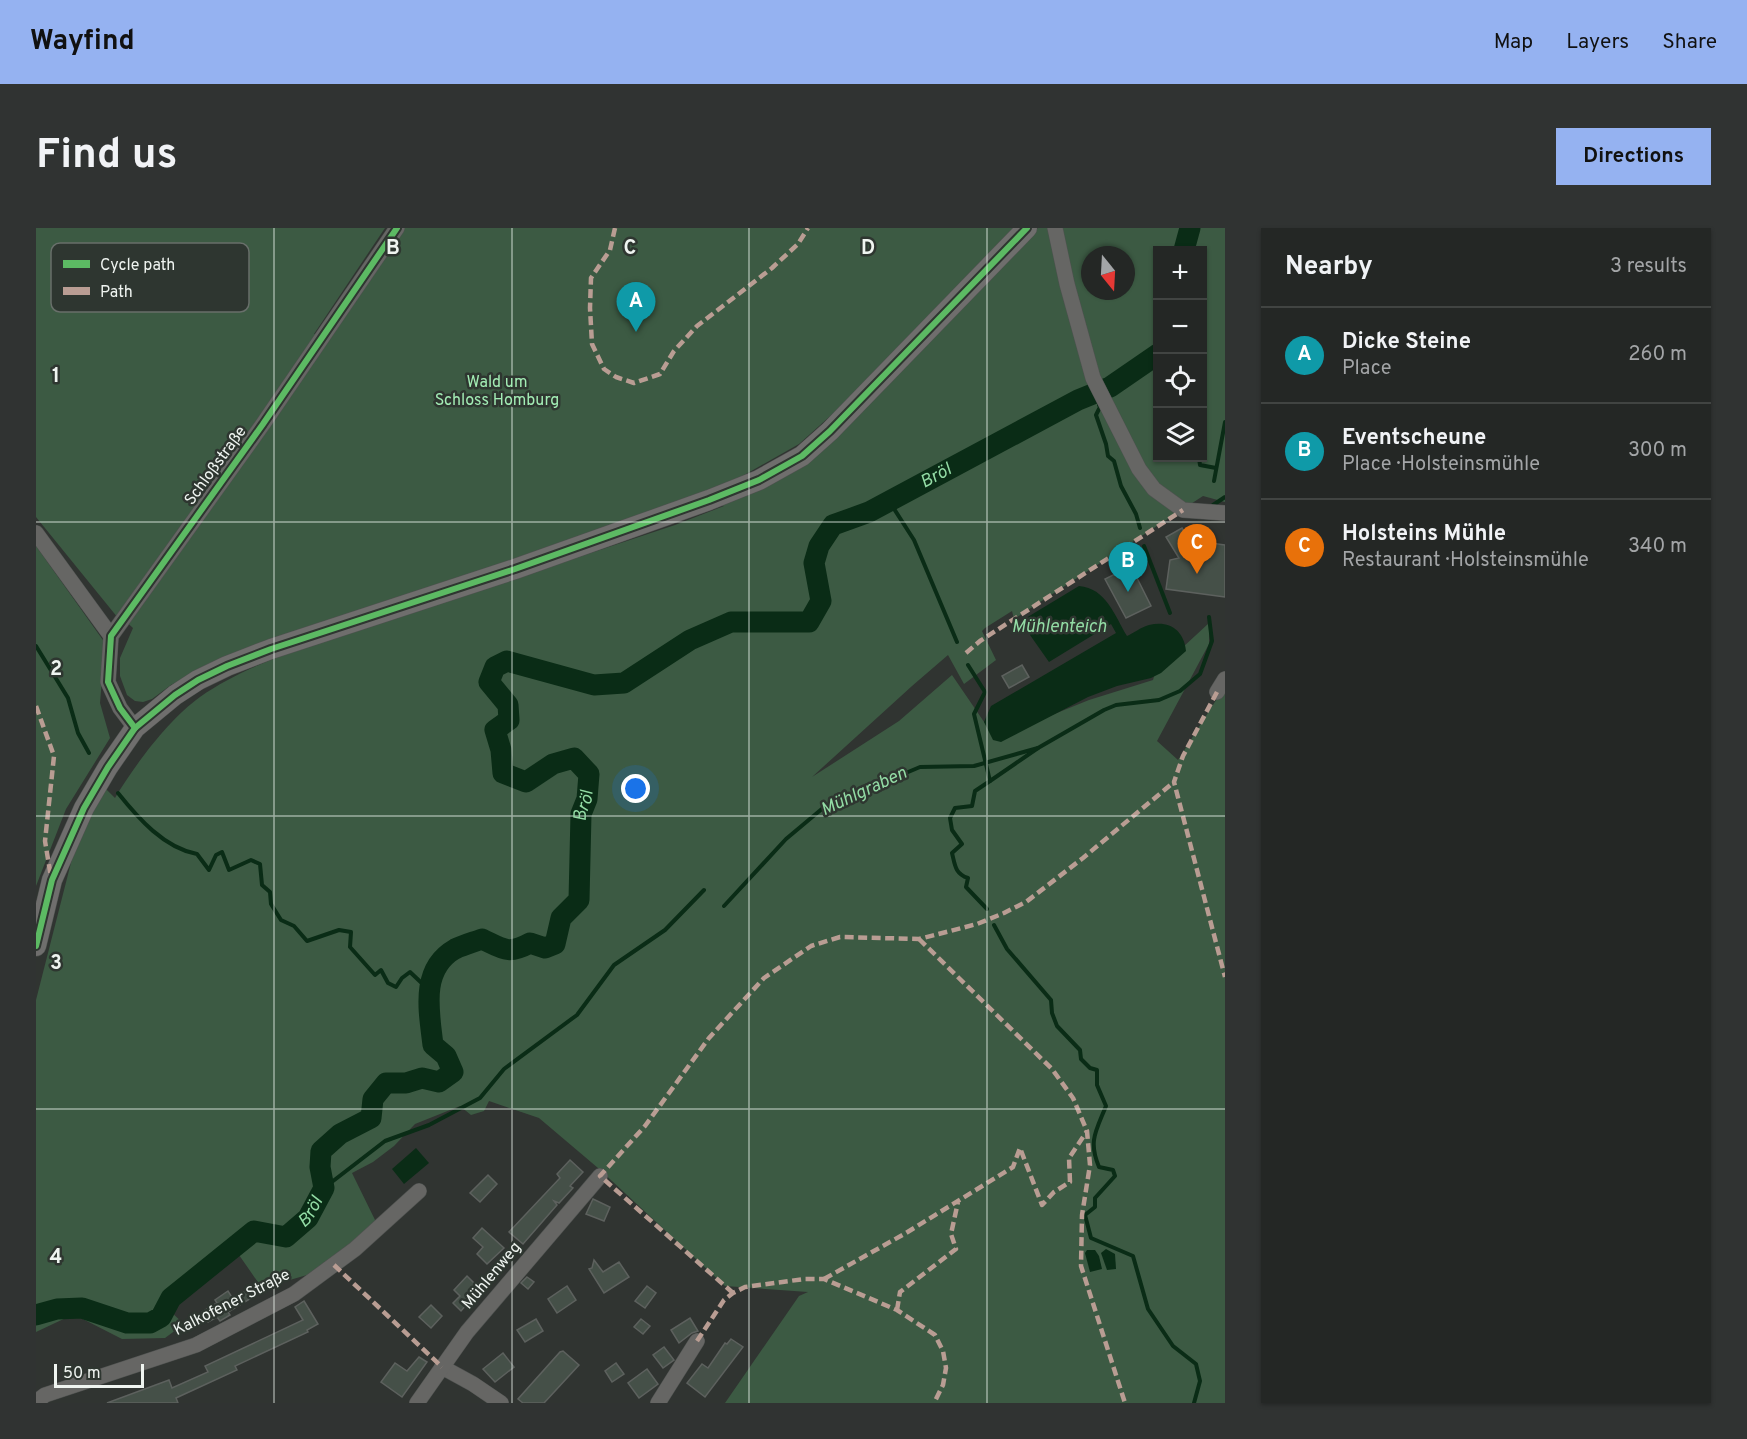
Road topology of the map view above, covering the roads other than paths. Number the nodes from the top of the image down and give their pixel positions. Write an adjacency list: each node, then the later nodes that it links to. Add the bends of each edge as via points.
1 (397, 228): 6 (street, Schloßstraße)
2 (1027, 228): 7 (main road, via 802,456 759,480 647,523 227,666 175,695)
3 (1055, 228): 4 (street, via 1093,378 1139,469 1154,489 1183,510)
4 (1225, 513)
5 (36, 533): 6 (street)
6 (111, 636): 7 (street, via 108,682)
7 (135, 728): 8 (main road, via 108,767 67,844 52,880)
8 (36, 946)
9 (600, 1176): 12 (street, Mühlenweg, via 467,1332)
10 (419, 1191): 13 (street, Kalkofener Straße, via 355,1248 294,1294 196,1345 45,1395)
11 (697, 1341): 16 (street)
12 (442, 1367): 14 (street, Mühlenweg); 15 (street)
13 (36, 1402)
14 (417, 1403)
15 (501, 1403)
16 (658, 1403)

